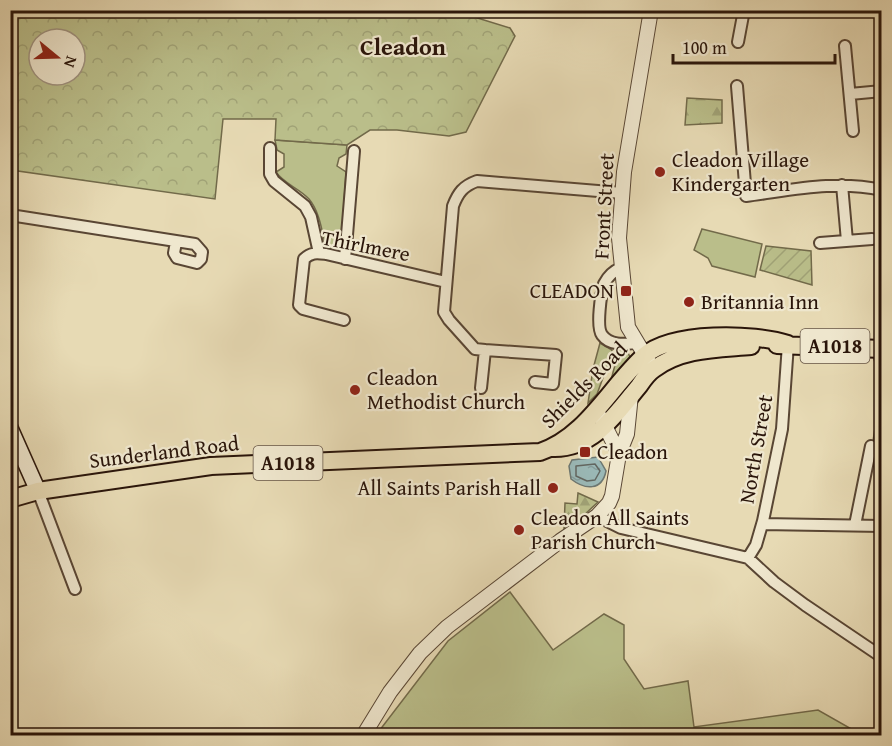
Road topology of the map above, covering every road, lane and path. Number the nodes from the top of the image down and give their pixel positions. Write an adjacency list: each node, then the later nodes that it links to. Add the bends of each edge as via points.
1 (651, 10): 13 (street, Front Street)
2 (744, 10): 3 (street)
3 (738, 42)
4 (845, 46): 7 (street)
5 (737, 86): 11 (street, via 746,196)
6 (882, 91): 7 (street)
7 (850, 94): 8 (street)
8 (853, 131)
9 (273, 155): 19 (street, via 270,174 305,206)
10 (350, 158): 20 (street)
11 (842, 185): 12 (street); 16 (street)
12 (882, 190)
13 (622, 193): 21 (street, Front Street); 22 (street, via 490,181 466,185 453,206)
14 (10, 215): 17 (street)
15 (872, 239): 16 (street)
16 (847, 241): 18 (street)
17 (176, 242)
18 (820, 243)
19 (319, 253): 20 (street, Thirlmere); 23 (street, Thirlmere, via 304,259 298,305)
20 (345, 259): 22 (street, Thirlmere)
21 (621, 268): 27 (street, Front Street, via 628,327); 27 (street, via 613,271 605,283 599,327 611,342)
22 (446, 282): 25 (street, via 444,312 475,349)
23 (344, 320)
24 (788, 344): 26 (highway, Shields Road / A1018); 27 (highway, Shields Road / A1018, via 691,352 667,360); 40 (street, North Street, via 782,429)
25 (484, 350): 28 (street, via 556,355 553,384); 29 (street)
26 (880, 354)
27 (645, 356): 30 (highway, Shields Road / A1018); 31 (highway, Shields Road / A1018)
28 (534, 382)
29 (481, 388)
30 (631, 395): 32 (highway, Shields Road / A1018); 36 (street, via 627,434)
31 (597, 410): 32 (street); 35 (highway, Shields Road / A1018)
32 (605, 427): 35 (highway, Shields Road / A1018, via 577,446); 36 (street)
33 (10, 428): 37 (main road)
34 (871, 446): 41 (street)
35 (546, 450): 37 (highway, Sunderland Road / A1018, via 211,466)
36 (619, 454): 39 (street, via 612,496)
37 (38, 491): 38 (highway, Sunderland Road / A1018); 44 (street)
38 (10, 499)
39 (597, 516): 43 (street, via 621,528); 46 (street, via 447,627 420,653)
40 (762, 524): 41 (street); 43 (street, North Street)
41 (855, 525): 42 (street)
42 (882, 526)
43 (748, 558): 45 (street, via 805,605)
44 (75, 589)
45 (882, 657)
46 (363, 735)

